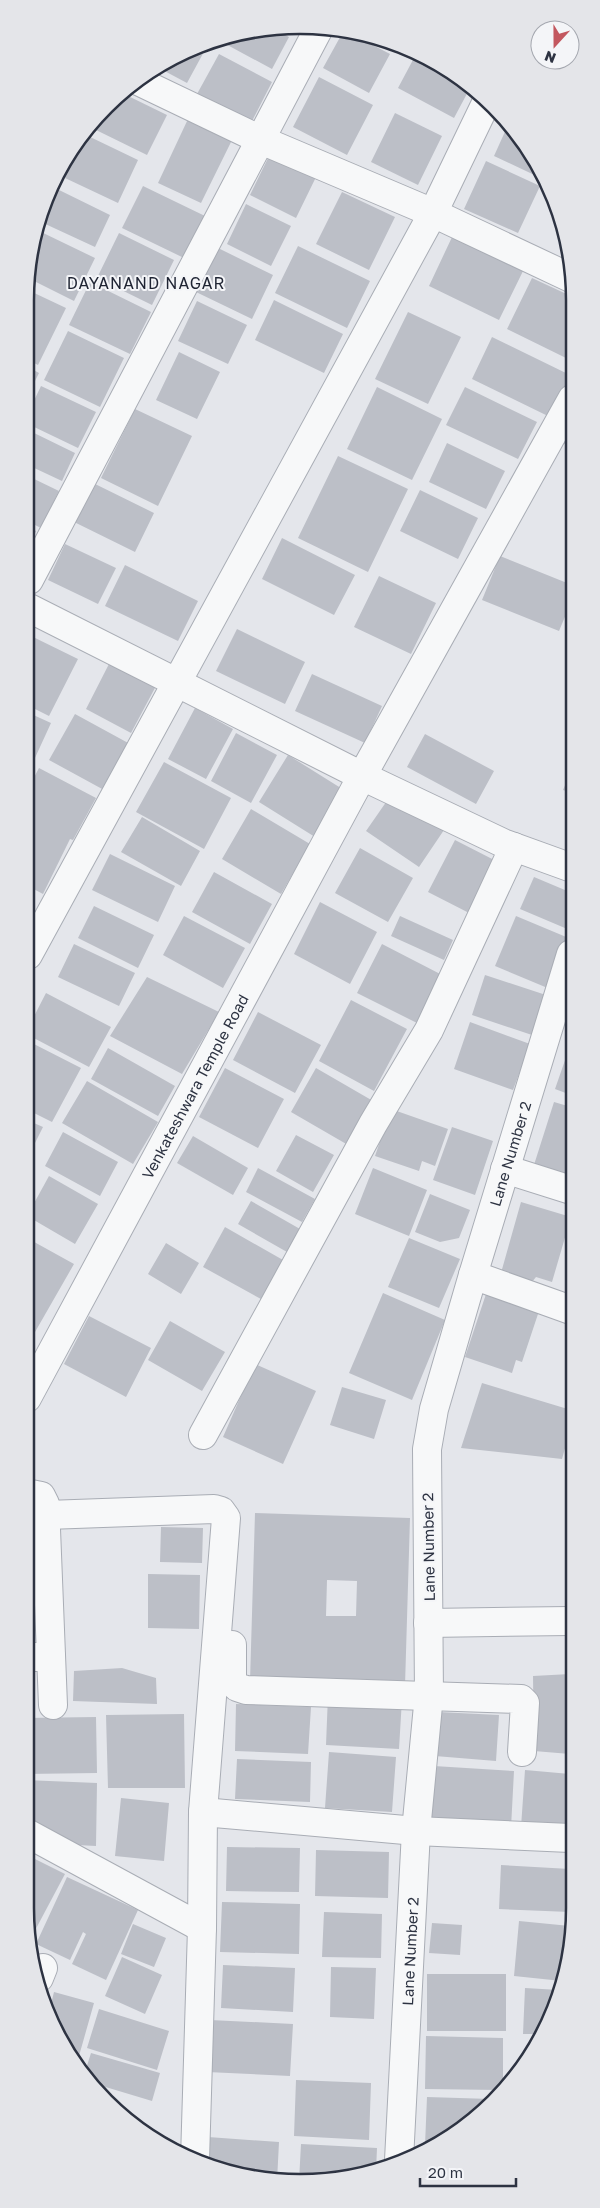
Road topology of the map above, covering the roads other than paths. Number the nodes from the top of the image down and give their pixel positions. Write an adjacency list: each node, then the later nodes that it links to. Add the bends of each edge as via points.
1 (316, 34): 4 (street)
2 (145, 84): 4 (street)
3 (484, 108): 5 (street)
4 (261, 140): 5 (street); 8 (street)
5 (433, 213): 6 (street); 10 (street)
6 (565, 275)
7 (566, 410): 11 (street, Venkateshwara Temple Road)
8 (34, 571)
9 (34, 610): 10 (street)
10 (178, 682): 11 (street); 14 (street)
11 (362, 776): 12 (street); 20 (street, Venkateshwara Temple Road)
12 (514, 847): 13 (street); 21 (street, via 428,1030 372,1124)
13 (566, 866)
14 (34, 944)
15 (564, 1002): 16 (street, Lane Number 2)
16 (505, 1169): 17 (street); 18 (street, Lane Number 2)
17 (566, 1188)
18 (472, 1275): 19 (street); 26 (street, Lane Number 2, via 434,1409 427,1449)
19 (566, 1308)
20 (34, 1385)
21 (203, 1435)
22 (34, 1494): 23 (street, via 41,1496)
23 (47, 1515): 27 (street); 31 (street, via 214,1509 225,1514)
24 (235, 1535): 28 (street, via 231,1675 237,1687 246,1690)
25 (566, 1621): 26 (street)
26 (428, 1623): 28 (street, Lane Number 2)
27 (38, 1657): 29 (street)
28 (429, 1695): 30 (street, via 522,1699 525,1703); 32 (street, Lane Number 2)
29 (53, 1705)
30 (522, 1752)
31 (203, 1812): 32 (street); 35 (street)
32 (416, 1831): 34 (street); 37 (street, Lane Number 2)
33 (34, 1837): 35 (street)
34 (566, 1838)
35 (202, 1928): 36 (street)
36 (195, 2153)
37 (399, 2155)

